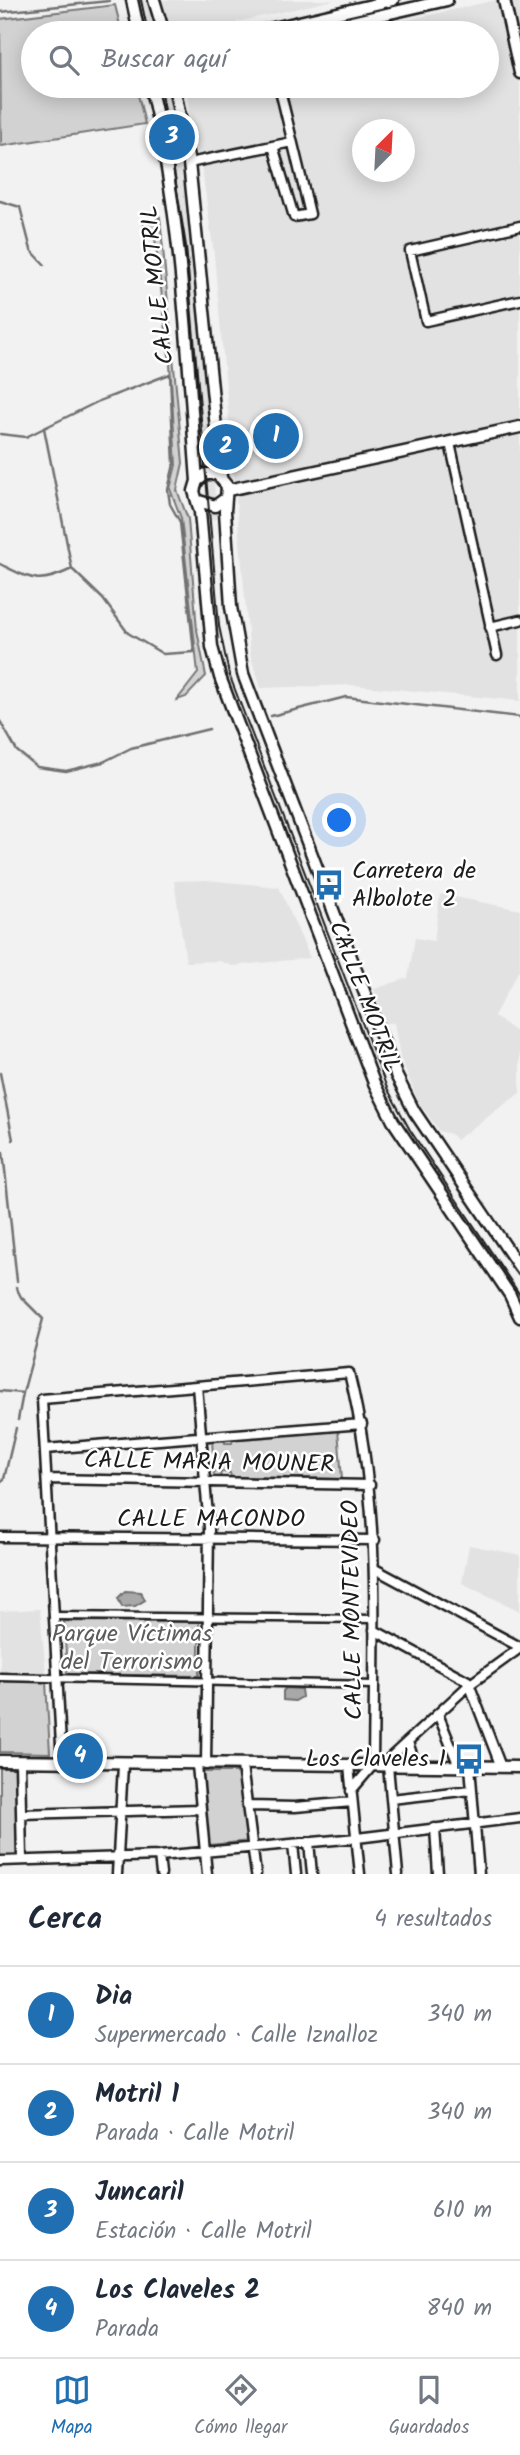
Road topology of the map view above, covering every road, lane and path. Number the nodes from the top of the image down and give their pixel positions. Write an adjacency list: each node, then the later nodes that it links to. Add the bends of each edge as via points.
1 (132, 0): 6 (street)
2 (154, 0): 7 (street)
3 (393, 0): 8 (street)
4 (447, 0): 9 (street)
5 (506, 2): 10 (street)
6 (136, 21)
7 (160, 21)
8 (303, 21)
9 (355, 21)
10 (520, 73)
11 (152, 98): 22 (street, CALLE MOTRIL, via 183,303)
12 (176, 98): 16 (street, CALLE MOTRIL)
13 (282, 98): 14 (street)
14 (292, 142): 15 (street); 15 (street, via 310,214 294,217)
15 (273, 146): 16 (street)
16 (189, 163): 21 (street, CALLE MOTRIL)
17 (520, 226): 18 (street, via 410,251 426,321)
18 (520, 300)
19 (520, 427): 20 (street)
20 (450, 443): 23 (street); 26 (street)
21 (221, 477): 22 (street, via 209,474); 23 (street)
22 (197, 481): 24 (street, via 194,491)
23 (227, 494): 24 (street, via 215,506); 28 (street, CALLE MOTRIL, via 231,607 243,674 323,886 414,1111)
24 (199, 501): 29 (street, CALLE MOTRIL, via 212,648 220,677 374,1083 393,1121 510,1295)
25 (520, 620): 26 (street)
26 (490, 627): 27 (street)
27 (496, 655)
28 (520, 1268)
29 (520, 1317)
30 (197, 1386): 31 (street, CALLE MONTEVIDEO, via 349,1373); 32 (street); 33 (street, via 42,1399)
31 (362, 1424): 32 (street); 36 (street, CALLE MONTEVIDEO)
32 (201, 1437): 33 (street); 35 (street)
33 (45, 1449): 34 (street)
34 (47, 1479): 35 (street, CALLE MARIA MOUNER); 38 (street)
35 (205, 1483): 36 (street, CALLE MARIA MOUNER); 39 (street)
36 (370, 1485): 40 (street, CALLE MONTEVIDEO)
37 (0, 1537): 38 (street, CALLE MACONDO)
38 (47, 1537): 39 (street, CALLE MACONDO); 42 (street)
39 (209, 1538): 40 (street, CALLE MACONDO); 43 (street)
40 (375, 1540): 41 (street, CALLE MONTEVIDEO)
41 (375, 1569): 44 (street, CALLE MONTEVIDEO); 46 (street)
42 (53, 1616): 43 (street); 48 (street)
43 (208, 1617): 44 (street); 49 (street)
44 (375, 1619): 45 (street, CALLE MONTEVIDEO)
45 (374, 1630): 50 (street, CALLE MONTEVIDEO); 51 (street)
46 (520, 1648): 51 (street)
47 (0, 1677): 48 (street)
48 (57, 1678): 49 (street); 56 (street)
49 (207, 1681): 50 (street); 58 (street)
50 (374, 1685): 61 (street, CALLE MONTEVIDEO)
51 (469, 1685): 52 (street); 64 (street)
52 (438, 1714): 53 (street); 63 (street)
53 (408, 1742): 61 (street); 62 (street)
54 (0, 1761): 55 (street)
55 (20, 1762): 56 (street); 73 (street)
56 (62, 1763): 57 (street)
57 (122, 1765): 58 (street); 72 (street)
58 (202, 1765): 59 (street); 71 (street)
59 (242, 1766): 60 (street); 70 (street)
60 (349, 1766): 61 (street); 67 (street)
61 (381, 1766): 62 (street); 67 (street); 68 (street, CALLE MONTEVIDEO)
62 (416, 1766): 63 (street)
63 (464, 1766): 64 (street); 66 (street)
64 (501, 1766): 65 (street)
65 (520, 1767)
66 (471, 1790): 68 (street); 75 (street)
67 (351, 1791): 69 (street)
68 (391, 1800): 77 (street, CALLE MONTEVIDEO)
69 (352, 1802): 70 (street); 78 (street)
70 (248, 1805): 81 (street)
71 (200, 1809): 72 (street); 82 (street)
72 (120, 1812): 73 (street); 84 (street)
73 (21, 1814): 85 (street)
74 (520, 1818): 75 (street)
75 (474, 1824): 76 (street); 96 (street)
76 (435, 1828): 77 (street); 95 (street)
77 (394, 1833): 78 (street); 94 (street, CALLE MONTEVIDEO)
78 (357, 1838): 79 (street); 93 (street)
79 (309, 1842): 80 (street); 92 (street)
80 (293, 1843): 81 (street); 91 (street)
81 (255, 1847): 82 (street); 90 (street)
82 (205, 1852): 83 (street); 89 (street)
83 (159, 1856): 84 (street); 88 (street)
84 (118, 1859): 85 (street); 87 (street)
85 (22, 1860): 86 (street)
86 (0, 1861)
87 (117, 1874)
88 (160, 1874)
89 (207, 1874)
90 (256, 1874)
91 (296, 1874)
92 (312, 1874)
93 (360, 1874)
94 (398, 1874)
95 (438, 1874)
96 (479, 1874)

